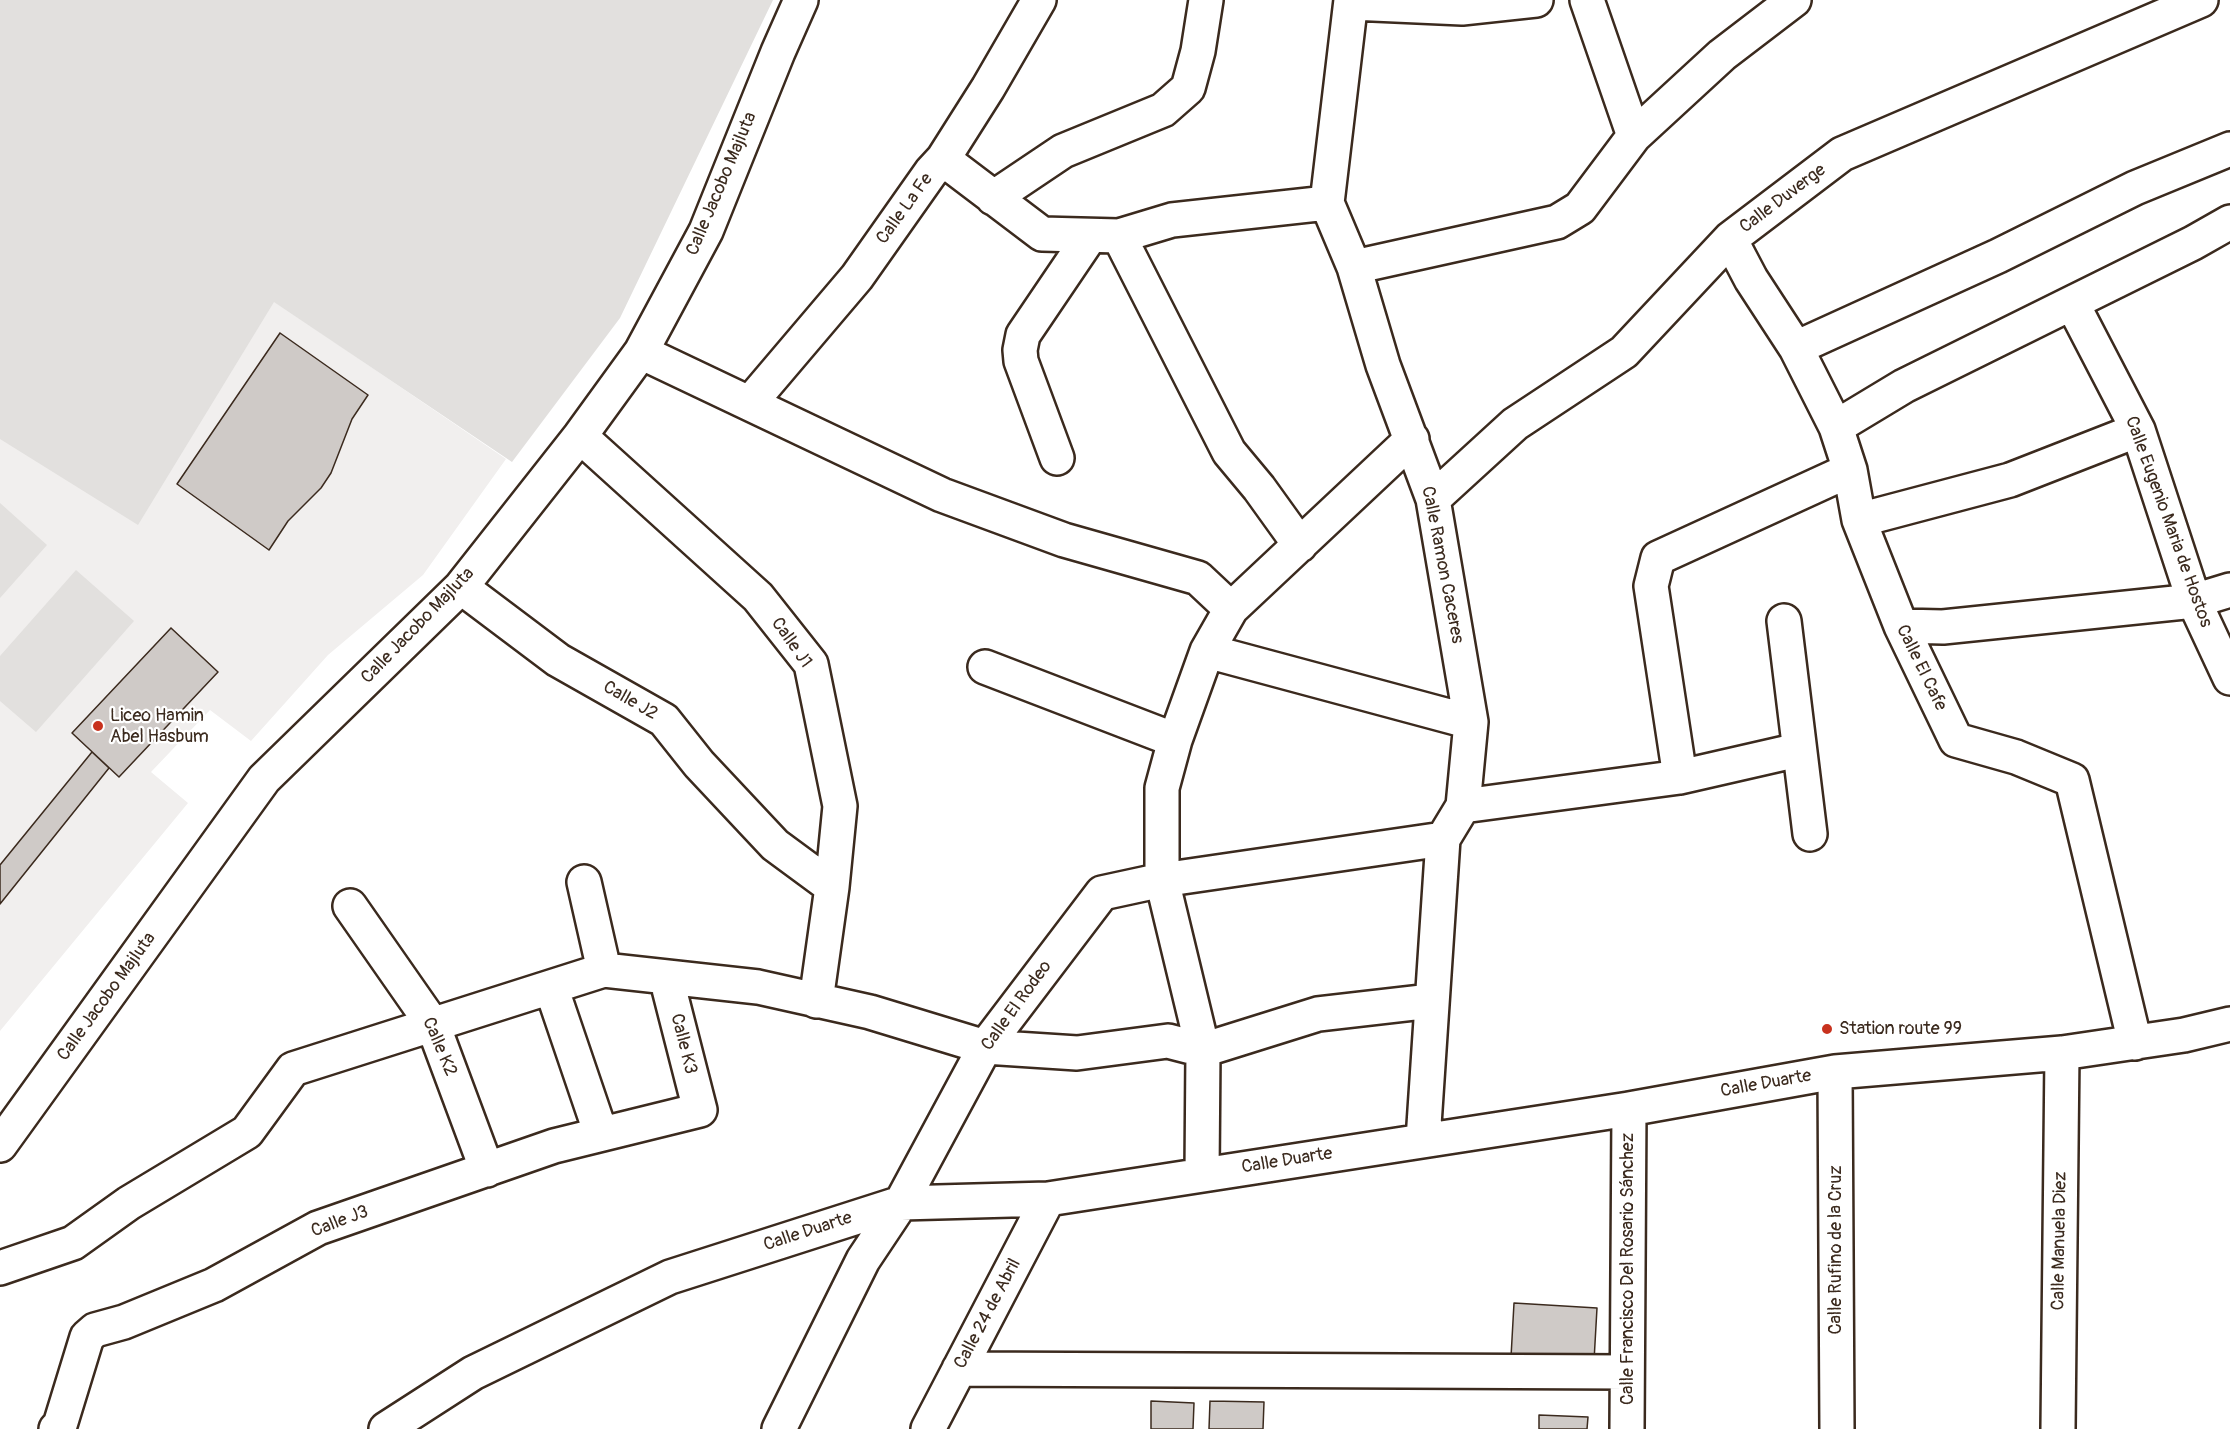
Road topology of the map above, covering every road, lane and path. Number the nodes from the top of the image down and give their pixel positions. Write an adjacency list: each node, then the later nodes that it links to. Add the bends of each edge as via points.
1 (801, 0): 20 (street, Calle Jacobo Majluta, via 706,231)
2 (1039, 0): 11 (street, Calle La Fe)
3 (1206, 0): 12 (street, via 1188,88 1163,111 1063,151)
4 (1536, 0): 8 (street, via 1462,8)
5 (1587, 0): 9 (street)
6 (1794, 0): 9 (street, via 1722,56)
7 (2200, 0): 16 (street, Calle Duverge, via 1842,154)
8 (1351, 2): 13 (street, Calle Ramon Caceres)
9 (1634, 136): 17 (street, via 1580,208 1557,222)
10 (2230, 149): 19 (street, via 2135,188 1998,256)
11 (943, 159): 12 (street); 21 (street, Calle La Fe, via 857,277)
12 (993, 198): 15 (street, via 1042,234)
13 (1327, 203): 15 (street, via 1172,220); 17 (street, Calle Ramon Caceres)
14 (2230, 222): 18 (street)
15 (1105, 236): 26 (street, via 1023,335 1021,361); 30 (street, via 1229,452)
16 (1730, 239): 19 (street, Calle El Cafe); 28 (street, Calle Duverge, via 1624,352 1515,424)
17 (1354, 267): 25 (street, Calle Ramon Caceres, via 1383,364)
18 (2073, 303): 22 (street, via 1905,386); 23 (street, Calle Eugenio Maria de Hostos)
19 (1796, 348): 22 (street, Calle El Cafe)
20 (641, 352): 21 (street); 24 (street, Calle Jacobo Majluta)
21 (750, 403): 34 (street, via 942,495 1064,540 1198,578)
22 (1836, 427): 27 (street, Calle El Cafe)
23 (2138, 430): 29 (street, via 2010,480); 33 (street, Calle Eugenio Maria de Hostos)
24 (580, 436): 31 (street, Calle Jacobo Majluta); 49 (street, Calle J1, via 758,597 810,664 840,806)
25 (1412, 439): 28 (street, Calle Ramon Caceres); 30 (street)
26 (1057, 458)
27 (1850, 470): 29 (street, Calle El Cafe); 43 (street, via 1658,558 1652,586)
28 (1433, 499): 40 (street, Calle Ramon Caceres)
29 (1859, 520): 36 (street, Calle El Cafe)
30 (1300, 545): 34 (street)
31 (461, 587): 49 (street, Calle J2, via 558,660 664,720 699,764 775,845); 67 (street, Calle Jacobo Majluta, via 264,779)
32 (2230, 590): 33 (street)
33 (2194, 601): 36 (street, via 1943,627); 39 (street, Calle Eugenio Maria de Hostos)
34 (1231, 609): 37 (street)
35 (1784, 621): 42 (street)
36 (1901, 626): 58 (street, Calle El Cafe, via 1956,740 2016,756 2072,780)
37 (1207, 651): 40 (street); 41 (street)
38 (985, 667): 41 (street)
39 (2230, 678)
40 (1471, 722): 44 (street, Calle Ramon Caceres)
41 (1176, 740): 47 (street, via 1162,788)
42 (1798, 750): 43 (street); 45 (street)
43 (1680, 777): 44 (street)
44 (1463, 806): 46 (street, Calle Ramon Caceres)
45 (1810, 834)
46 (1443, 840): 47 (street, Calle El Rodeo); 55 (street, Calle Ramon Caceres)
47 (1162, 880): 59 (street, Calle El Rodeo, via 1102,893); 60 (street)
48 (584, 882): 51 (street)
49 (832, 887): 54 (street, Calle J1)
50 (350, 906): 57 (street, Calle K2)
51 (604, 970): 52 (street); 53 (street)
52 (666, 977): 54 (street, via 758,987); 64 (street, Calle K3)
53 (551, 987): 57 (street); 65 (street)
54 (816, 1001): 59 (street, via 870,1012)
55 (1431, 1001): 60 (street, via 1318,1014); 66 (street, Calle Ramon Caceres)
56 (2230, 1024): 58 (street, Calle Duarte)
57 (433, 1025): 68 (street, Calle K2); 72 (street, via 293,1069 247,1132 129,1203 73,1243)
58 (2134, 1043): 61 (street, Calle Duarte)
59 (985, 1047): 60 (street, via 1077,1053 1168,1041); 71 (street, Calle El Rodeo)
60 (1203, 1050): 69 (street)
61 (2062, 1053): 62 (street, Calle Duarte); 81 (street, Calle Manuela Diez)
62 (1835, 1072): 63 (street, Calle Duarte); 80 (street, Calle Rufino de la Cruz)
63 (1629, 1108): 66 (street, Calle Duarte); 74 (street, Calle Francisco Del Rosario Sánchez)
64 (700, 1110): 65 (street, Calle J3)
65 (602, 1134): 68 (street, Calle J3)
66 (1423, 1140): 69 (street, Calle Duarte)
67 (0, 1144)
68 (487, 1170): 75 (street, Calle J3, via 318,1228 214,1285 95,1330 87,1336)
69 (1202, 1174): 70 (street, Calle Duarte)
70 (1048, 1198): 71 (street, Calle Duarte); 73 (street, Calle 24 de Abril)
71 (901, 1203): 76 (street, Calle Duarte, via 670,1276 473,1373); 77 (street, Calle El Rodeo, via 863,1260)
72 (0, 1268)
73 (959, 1369): 74 (street); 78 (street, Calle 24 de Abril)
74 (1627, 1372): 79 (street, Calle Francisco Del Rosario Sánchez)
75 (56, 1429)
76 (386, 1429)
77 (779, 1429)
78 (928, 1429)
79 (1627, 1429)
80 (1837, 1429)
81 (2058, 1429)

